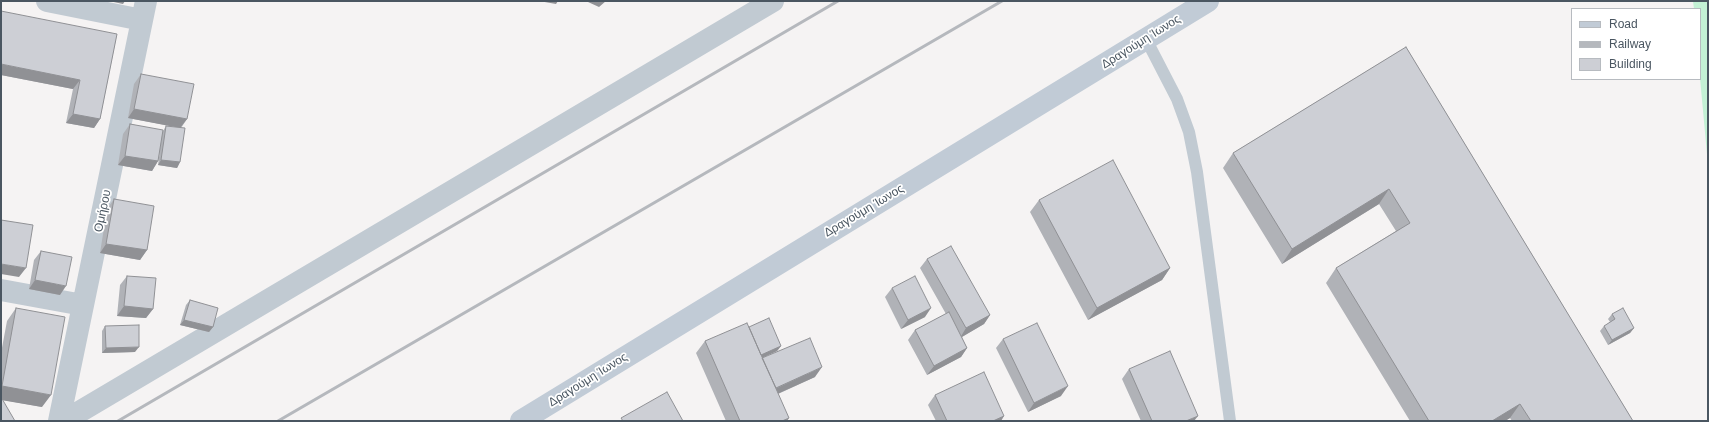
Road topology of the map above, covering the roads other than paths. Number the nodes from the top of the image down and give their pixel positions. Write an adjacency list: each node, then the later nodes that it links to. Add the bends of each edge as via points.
1 (46, 1): 4 (street)
2 (773, 1): 9 (street)
3 (1208, 1): 5 (main road, Δραγούμη Ίωνος)
4 (144, 10): 7 (street, Ομήρου)
5 (1146, 40): 10 (main road, Δραγούμη Ίωνος); 11 (lane, via 1177,99 1189,132 1197,172)
6 (1, 290): 7 (street)
7 (84, 305): 8 (street, Ομήρου)
8 (59, 421)
9 (64, 421)
10 (521, 421)
11 (1230, 421)

